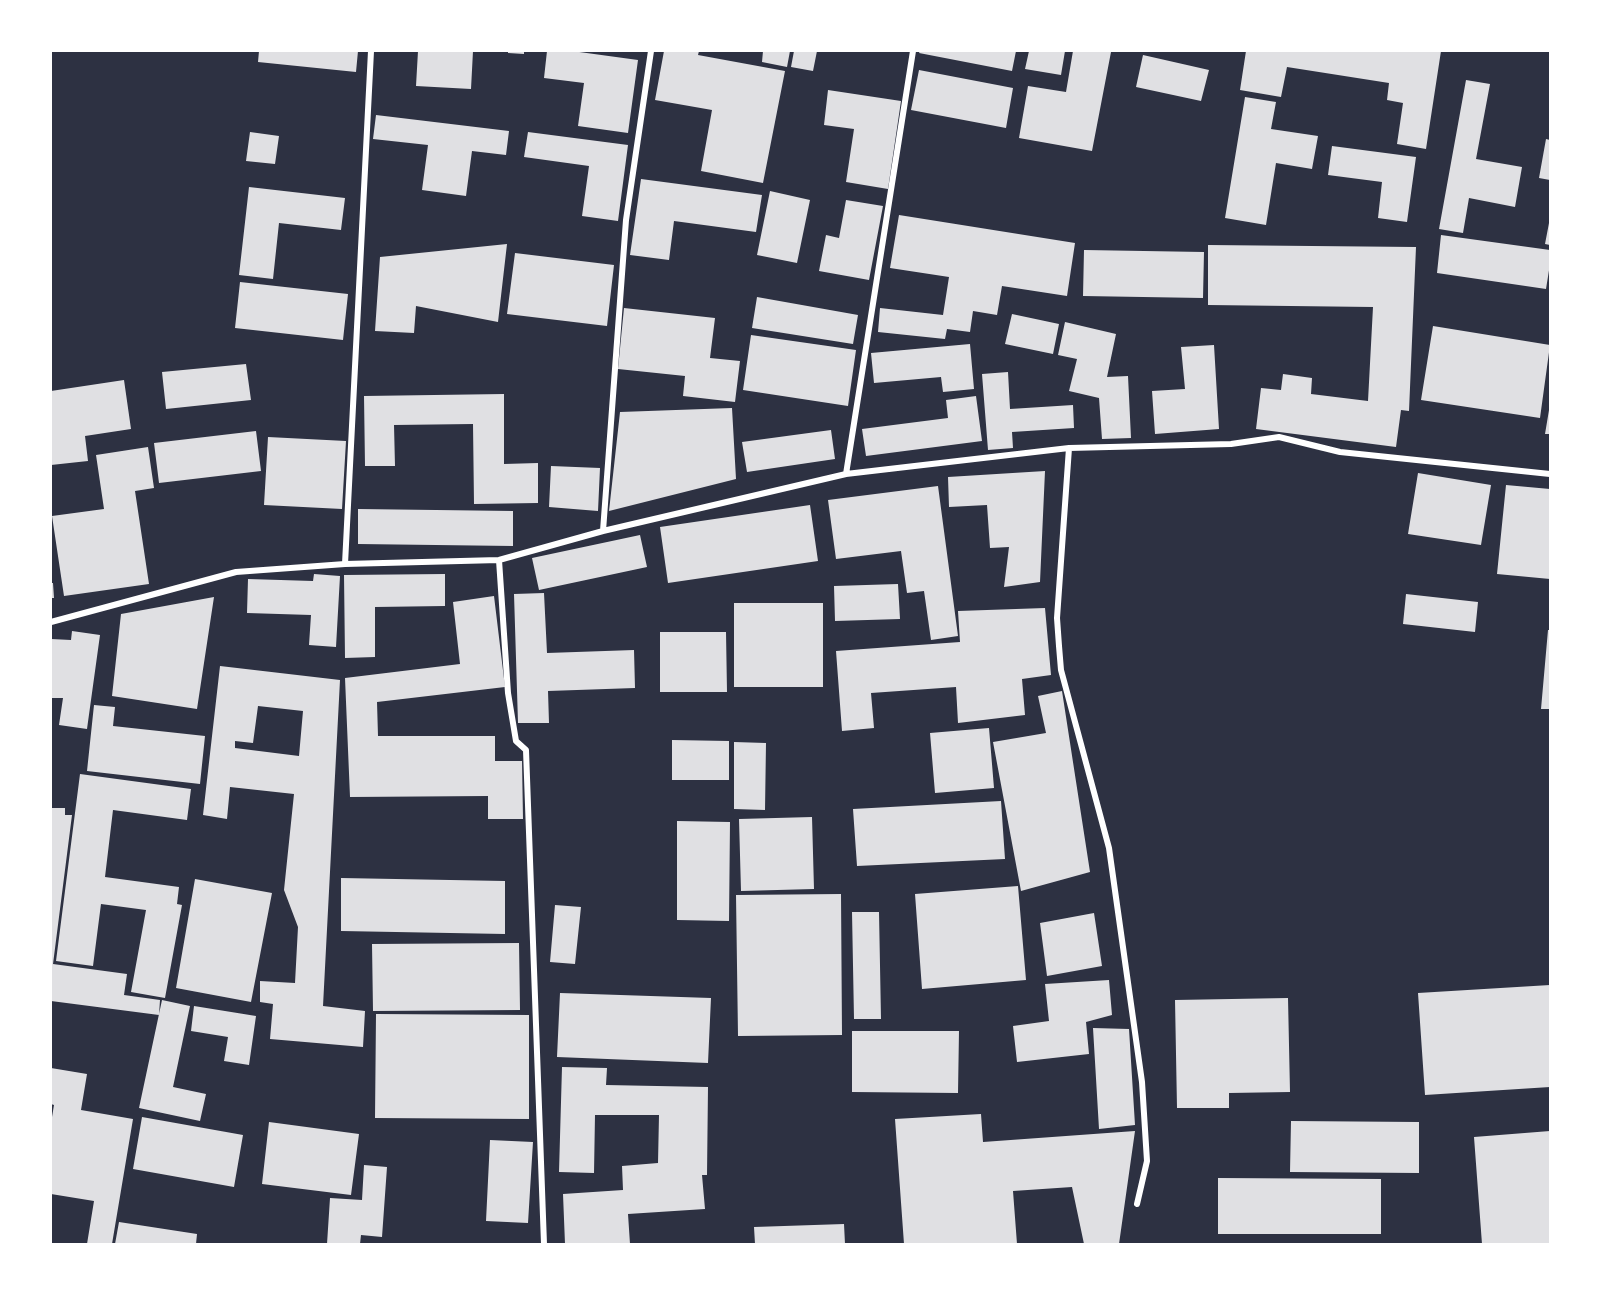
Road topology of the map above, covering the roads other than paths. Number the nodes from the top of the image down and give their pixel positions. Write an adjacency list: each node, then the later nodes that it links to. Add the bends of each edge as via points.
1 (371, 51): 9 (street)
2 (651, 51): 7 (street, via 626,220)
3 (913, 51): 5 (street)
4 (1069, 448): 5 (street); 6 (street, via 1231,444 1279,437 1340,452); 11 (street, via 1057,618 1061,670 1109,848 1142,1082 1147,1161)
5 (846, 474): 7 (street)
6 (1550, 474)
7 (603, 531): 8 (street)
8 (499, 560): 9 (street); 12 (street, via 508,693 516,741 526,750)
9 (345, 564): 10 (street, via 236,572)
10 (51, 622)
11 (1137, 1204)
12 (544, 1244)

